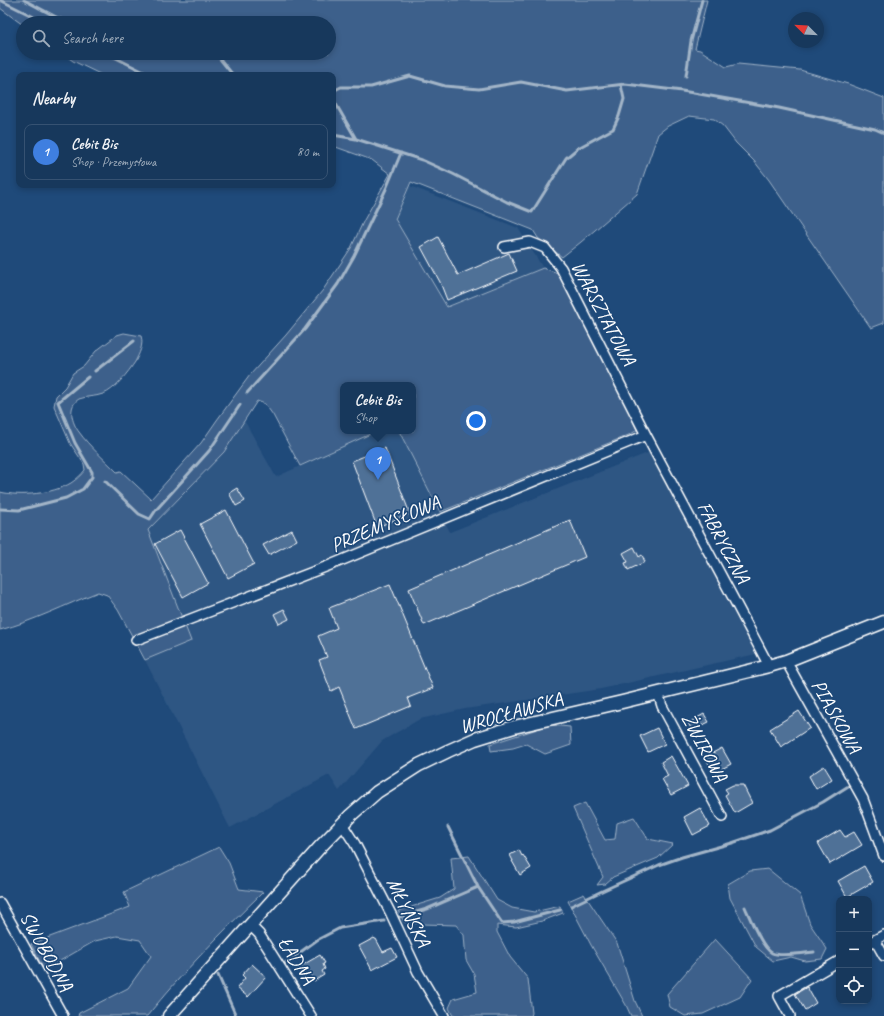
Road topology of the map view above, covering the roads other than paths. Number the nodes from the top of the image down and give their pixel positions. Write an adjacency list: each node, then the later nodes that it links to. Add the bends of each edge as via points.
1 (504, 247): 2 (street, WARSZTATOWA, via 530,242 546,248 561,268)
2 (646, 435): 4 (street, PRZEMYSŁOWA, via 328,566); 6 (street, FABRYCZNA)
3 (884, 622): 5 (main road, WROCŁAWSKA)
4 (136, 640)
5 (786, 661): 6 (main road, WROCŁAWSKA); 10 (street, PIASKOWA, via 863,799)
6 (769, 666): 7 (main road, WROCŁAWSKA)
7 (658, 694): 8 (street, ŻWIROWA); 9 (main road, WROCŁAWSKA, via 514,727 448,750 377,792)
8 (722, 817)
9 (342, 824): 12 (main road, WROCŁAWSKA); 20 (street, MŁYŃSKA, via 391,914 418,972)
10 (884, 856)
11 (0, 903): 17 (street, SWOBODNA)
12 (250, 925): 18 (main road, WROCŁAWSKA); 19 (street, ŁADNA, via 259,934)
13 (884, 935): 14 (street)
14 (872, 941): 15 (street)
15 (884, 956)
16 (836, 963): 21 (street, via 779,996)
17 (63, 1016)
18 (169, 1016)
19 (311, 1016)
20 (444, 1016)
21 (790, 1016)

